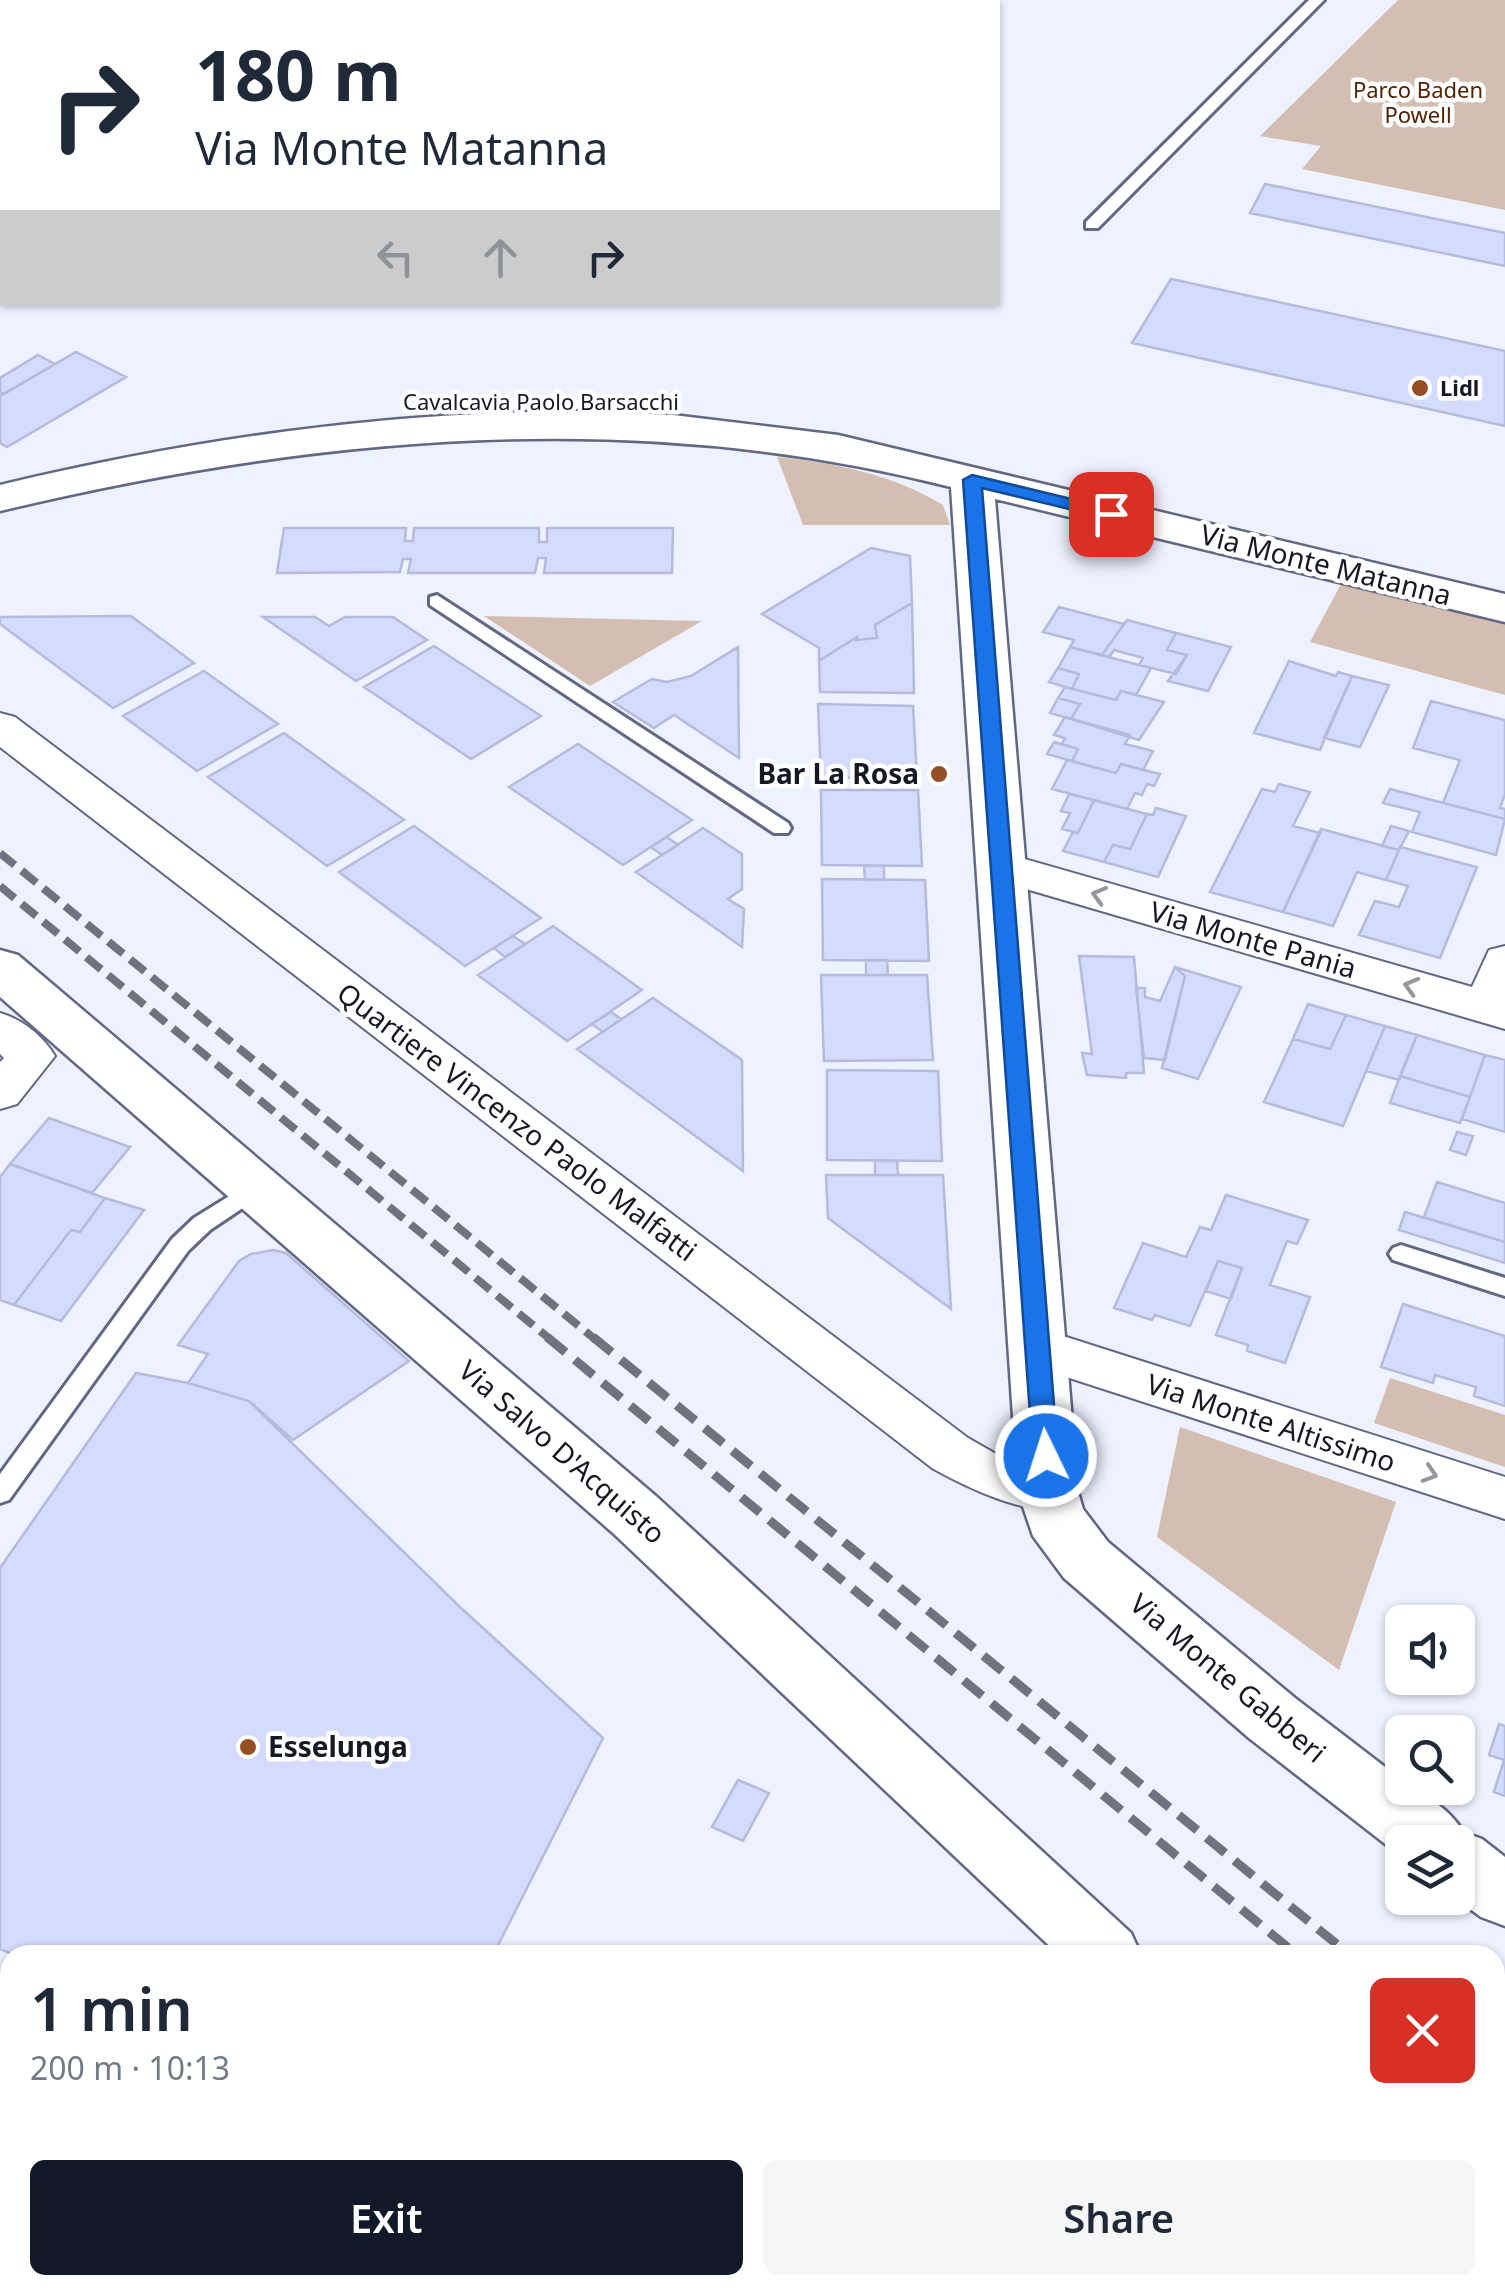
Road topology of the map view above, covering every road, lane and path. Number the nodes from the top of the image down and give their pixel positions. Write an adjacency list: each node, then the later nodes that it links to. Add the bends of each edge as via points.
1 (1318, 0): 2 (lane)
2 (1092, 225)
3 (1022, 466): 5 (street, Cavalcavia Paolo Barsacchi, via 758,408 550,397 294,414 175,433); 6 (street, Via Monte Matanna)
4 (972, 480): 5 (street, Cavalcavia Paolo Barsacchi, via 772,437 538,422 378,430); 8 (street, Via Monte Matanna); 11 (street)
5 (17, 481)
6 (1505, 580)
7 (437, 601): 10 (lane)
8 (1505, 608)
9 (0, 726): 21 (street, Quartiere Vincenzo Paolo Malfatti, via 950,1454)
10 (780, 828)
11 (1000, 867): 14 (street, Via Monte Pania, one-way to 11); 20 (street)
12 (1505, 961): 14 (street)
13 (0, 968): 17 (street, Via Salvo D'Acquisto)
14 (1495, 1011)
15 (16, 1043): 16 (street)
16 (0, 1092)
17 (257, 1187): 22 (lane, via 180,1245); 27 (street, Via Salvo D'Acquisto, via 649,1528)
18 (1402, 1254): 19 (lane)
19 (1505, 1287)
20 (1038, 1348): 21 (street); 23 (street, Via Monte Altissimo, one-way to 23)
21 (1048, 1492): 24 (street, Via Monte Gabberi, via 1055,1518 1086,1560 1272,1718)
22 (0, 1493)
23 (1505, 1498)
24 (1412, 1825)
25 (1475, 1873): 26 (street)
26 (1505, 1896)
27 (1096, 1945)

